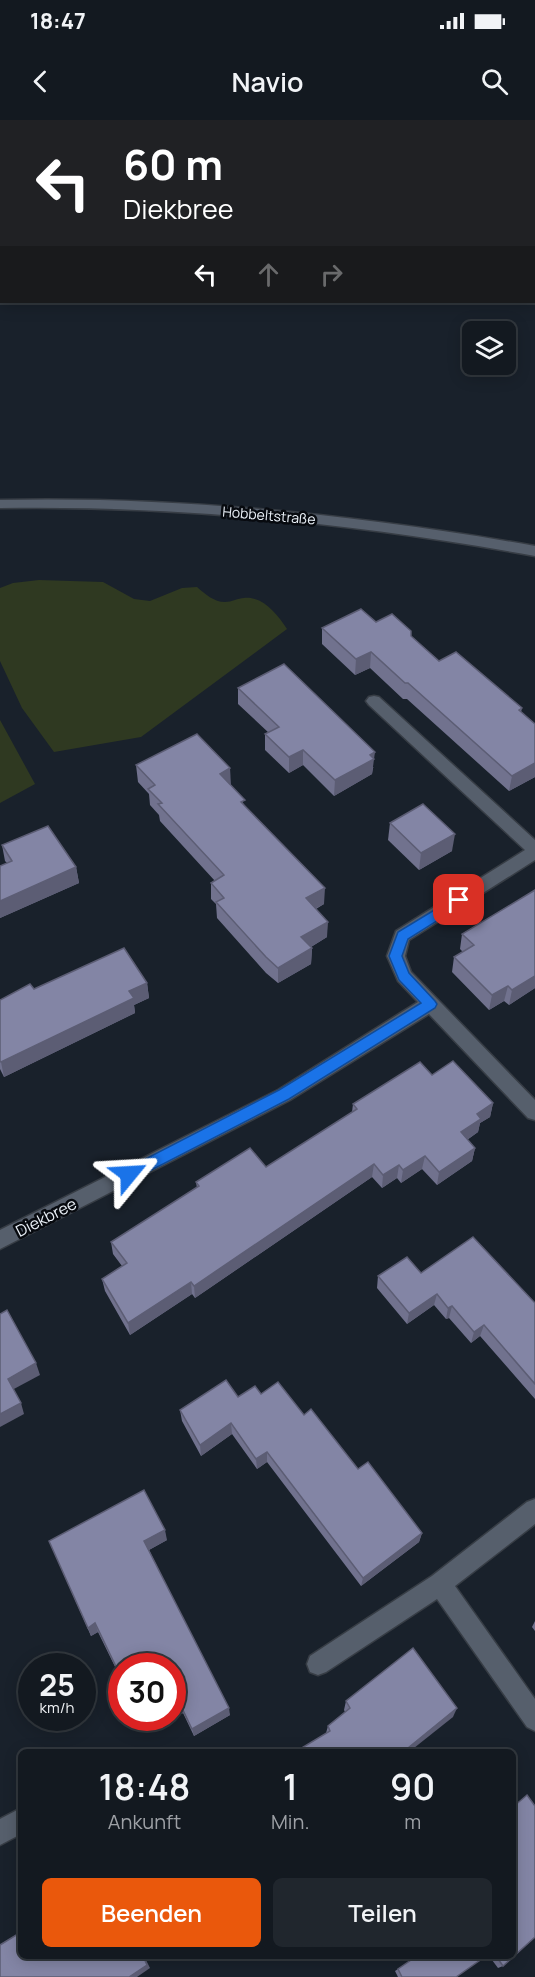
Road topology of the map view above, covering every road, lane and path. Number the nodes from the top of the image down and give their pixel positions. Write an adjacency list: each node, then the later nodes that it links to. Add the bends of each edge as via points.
1 (0, 504): 2 (street, Hobbeltstraße, via 185,508 340,521)
2 (535, 551)
3 (374, 700): 4 (street)
4 (535, 851): 5 (street, via 402,936 396,956 404,976)
5 (430, 1004): 6 (street); 7 (street, Diekbree, via 284,1095)
6 (535, 1112)
7 (4, 1238)
8 (535, 1510): 9 (street)
9 (440, 1584): 10 (street); 11 (street)
10 (318, 1664)
11 (535, 1719)
12 (18, 1822): 13 (street)
13 (0, 1833)

